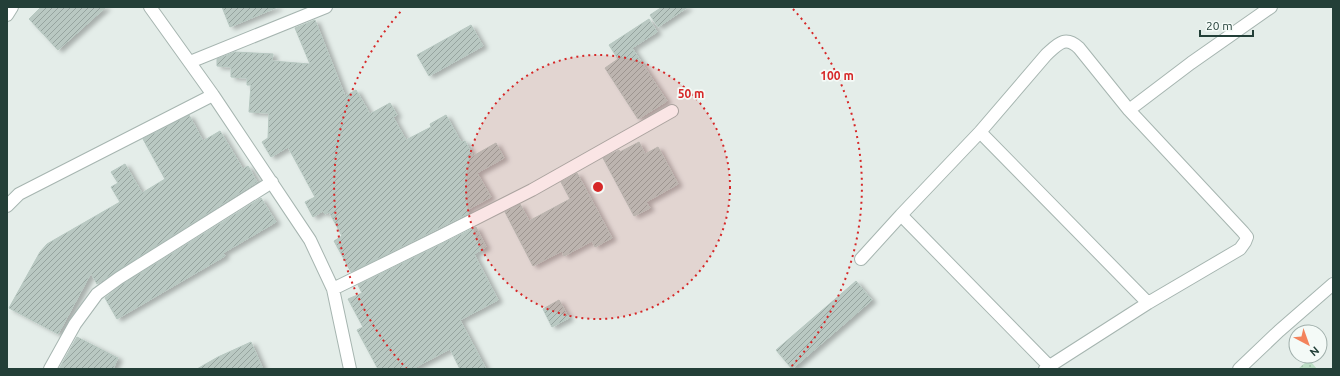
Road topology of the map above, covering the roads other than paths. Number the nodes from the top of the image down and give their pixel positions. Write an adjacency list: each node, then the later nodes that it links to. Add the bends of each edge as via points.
1 (12, 7): 5 (street)
2 (150, 7): 6 (street)
3 (326, 7): 6 (street)
4 (1271, 7): 8 (street)
5 (7, 15)
6 (190, 62): 7 (street)
7 (213, 95): 11 (street); 12 (street, via 19,194)
8 (1129, 110): 10 (street, via 1079,48 1066,41 1057,44 1046,55); 17 (street, via 1247,238 1240,249)
9 (672, 111): 16 (street, via 532,190)
10 (980, 132): 13 (street); 17 (street)
11 (272, 182): 16 (street, via 310,240); 19 (street, via 97,294 75,324)
12 (7, 206)
13 (901, 214): 14 (street); 18 (street)
14 (861, 259)
15 (1333, 284): 21 (street)
16 (333, 289): 20 (street)
17 (1148, 303): 18 (street)
18 (1047, 367)
19 (50, 369)
20 (350, 369)
21 (1239, 369)

